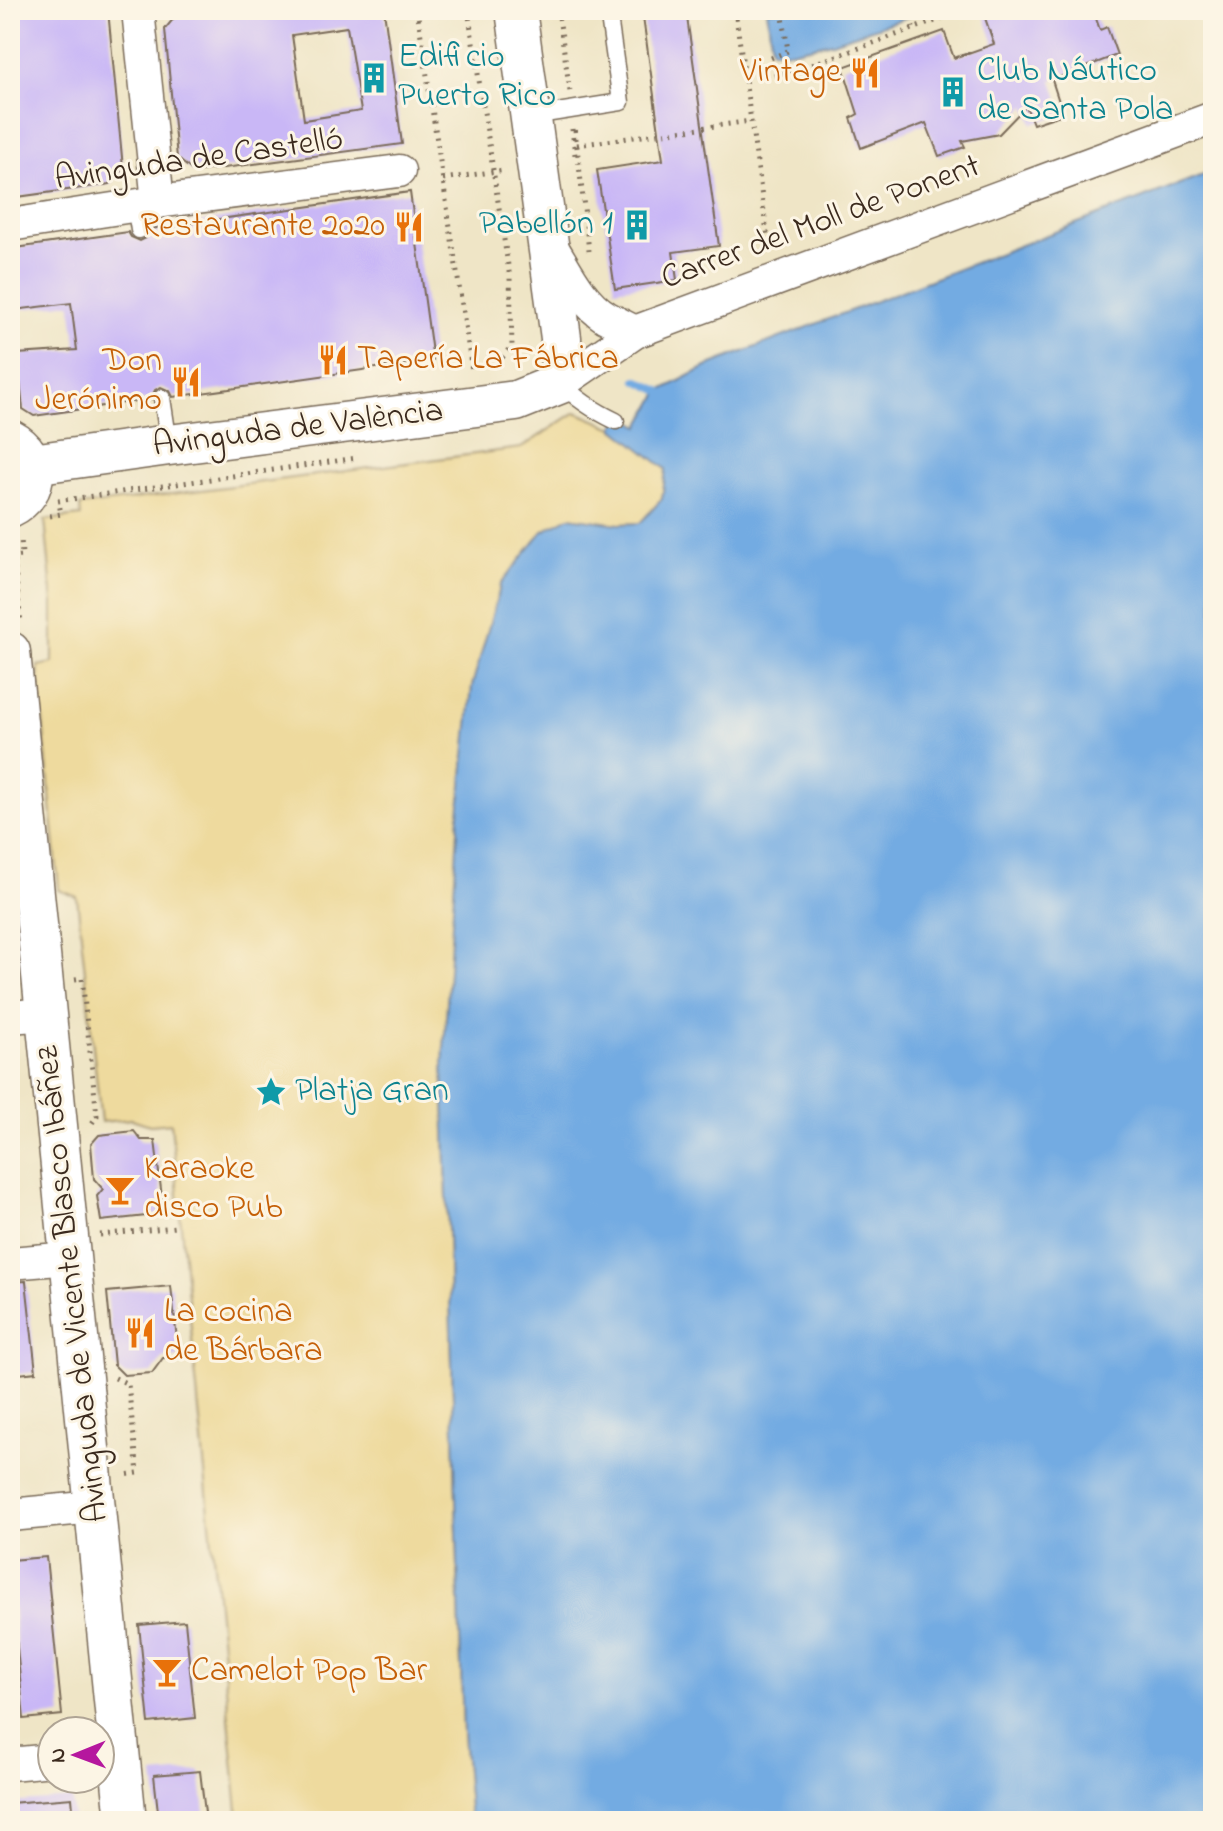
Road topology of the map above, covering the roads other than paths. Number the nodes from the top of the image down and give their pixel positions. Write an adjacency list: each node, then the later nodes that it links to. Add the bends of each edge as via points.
1 (138, 10): 7 (street)
2 (516, 10): 4 (street)
3 (608, 10): 4 (lane, via 621,102)
4 (530, 116): 9 (street)
5 (1213, 118): 10 (street, Carrer del Moll de Ponent)
6 (399, 171): 7 (street, Avinguda de Castelló)
7 (144, 213): 8 (street, Avinguda de Castelló)
8 (10, 225)
9 (547, 241): 10 (street, Carrer del Moll de Ponent, via 590,303); 11 (street, via 561,338)
10 (635, 332): 11 (street, Carrer del Moll de Ponent)
11 (561, 383): 13 (lane, via 583,404); 14 (street, Avinguda de València, via 516,401)
12 (162, 398): 14 (lane)
13 (616, 421)
14 (169, 445): 15 (street, Avinguda de València)
15 (21, 452): 16 (street, via 32,482 26,495)
16 (10, 507)
17 (10, 652): 18 (street, Avinguda de Vicente Blasco Ibáñez)
18 (16, 764): 19 (street, Avinguda de Vicente Blasco Ibáñez)
19 (28, 1016): 20 (street, Avinguda de Vicente Blasco Ibáñez)
20 (70, 1247): 21 (street); 22 (street, Avinguda de Vicente Blasco Ibáñez)
21 (10, 1263)
22 (95, 1507): 23 (street); 24 (street, Avinguda de Vicente Blasco Ibáñez)
23 (10, 1515)
24 (107, 1715)
25 (36, 1762): 26 (street)
26 (10, 1764)
27 (116, 1782): 28 (street, Avinguda de Vicente Blasco Ibáñez)
28 (126, 1821)

